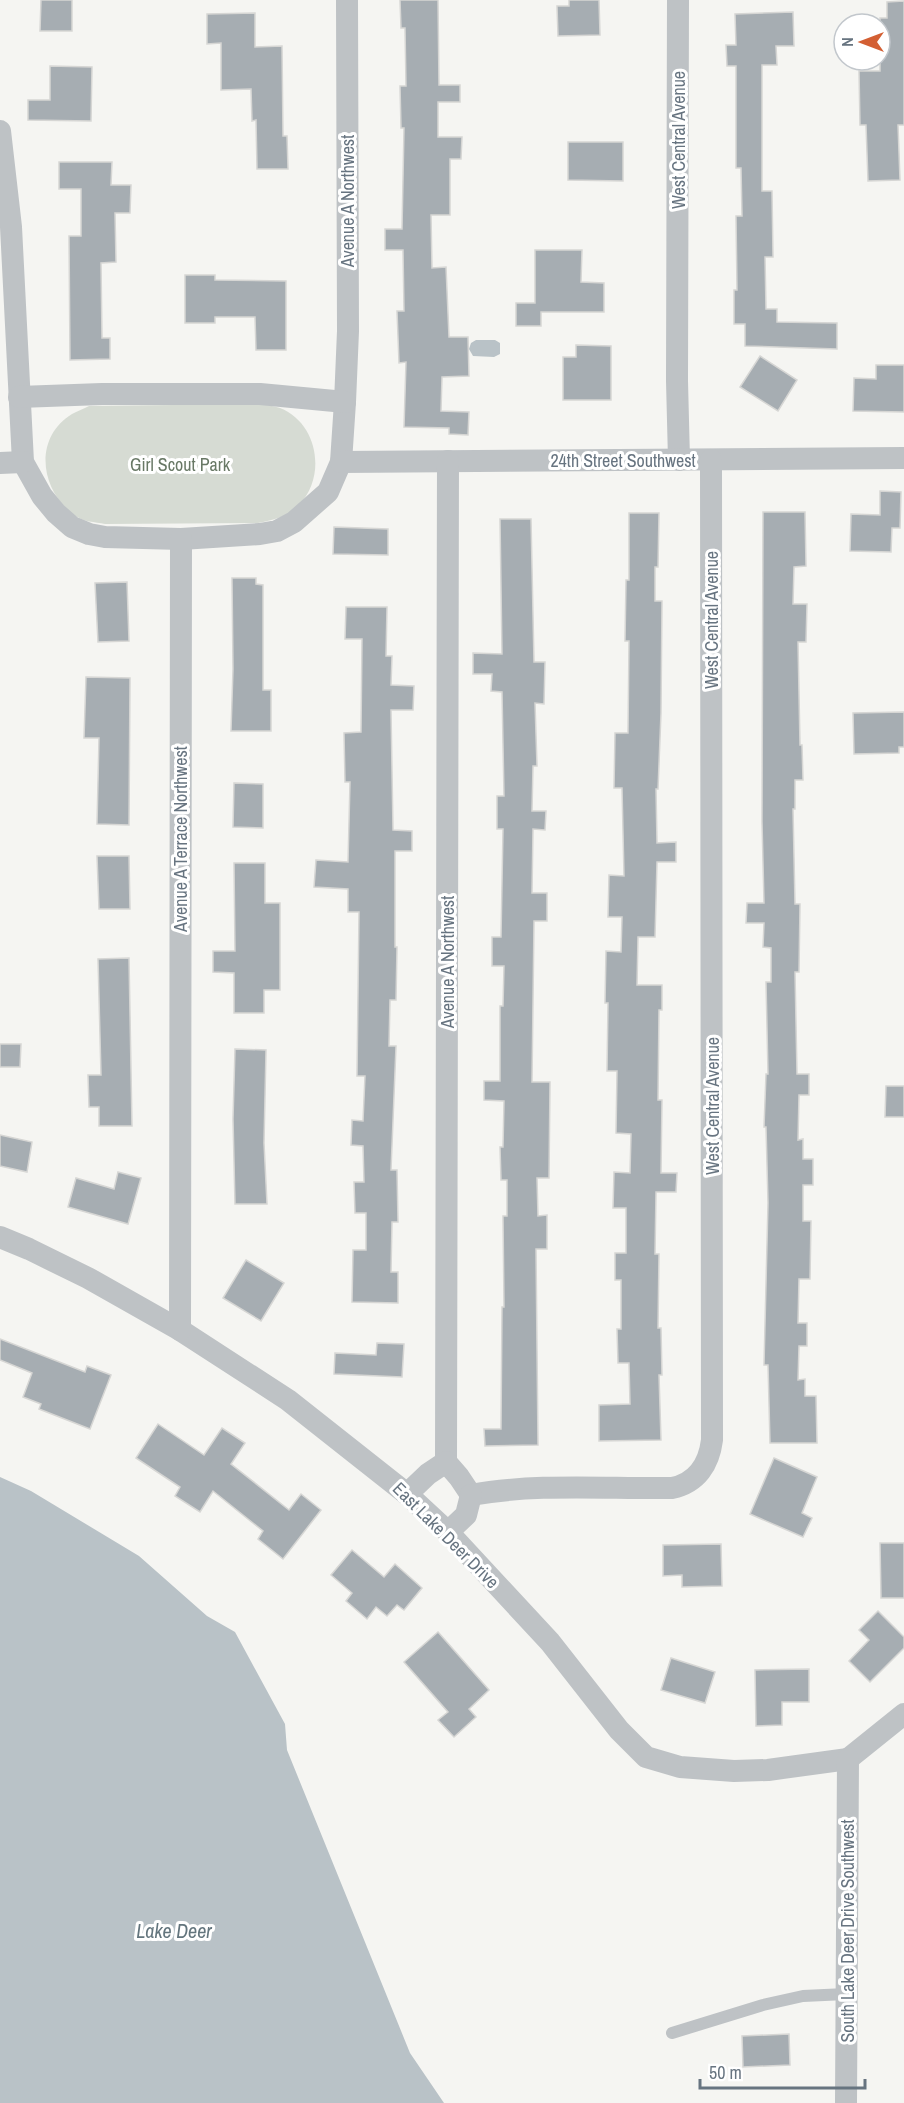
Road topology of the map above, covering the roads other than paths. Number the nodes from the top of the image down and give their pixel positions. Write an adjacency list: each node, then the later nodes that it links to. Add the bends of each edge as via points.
1 (347, 0): 5 (street, Avenue A Northwest)
2 (678, 0): 7 (street, West Central Avenue)
3 (0, 131): 4 (street, via 11,227)
4 (19, 397): 5 (street, via 260,394); 10 (street)
5 (345, 402): 11 (street, Avenue A Northwest)
6 (904, 458): 8 (street, 24th Street Southwest)
7 (679, 460): 8 (street, 24th Street Southwest); 9 (street, 24th Street Southwest)
8 (711, 460): 18 (street, West Central Avenue, via 710,1455 702,1472 680,1487 531,1489)
9 (448, 461): 11 (street, 24th Street Southwest); 16 (street, Avenue A Northwest)
10 (23, 462): 12 (street); 13 (street, via 42,496 72,527 105,537)
11 (341, 462): 13 (street, Avenue A Northwest, via 328,492 294,522 277,531)
12 (0, 463)
13 (181, 539): 15 (street, Avenue A Terrace Northwest)
14 (0, 1237): 15 (street, East Lake Deer Drive, via 88,1278)
15 (180, 1330): 17 (street, East Lake Deer Drive, via 288,1400)
16 (446, 1462): 17 (street); 18 (street)
17 (407, 1494): 19 (street, East Lake Deer Drive)
18 (471, 1495): 19 (street, via 466,1515)
19 (448, 1532): 21 (street, East Lake Deer Drive, via 550,1642 619,1730 646,1757 680,1767 734,1771)
20 (904, 1714): 21 (street)
21 (848, 1759): 22 (street, South Lake Deer Drive Southwest)
22 (846, 1995): 23 (lane, via 803,1996); 24 (street, South Lake Deer Drive Southwest)
23 (672, 2033)
24 (846, 2103)

